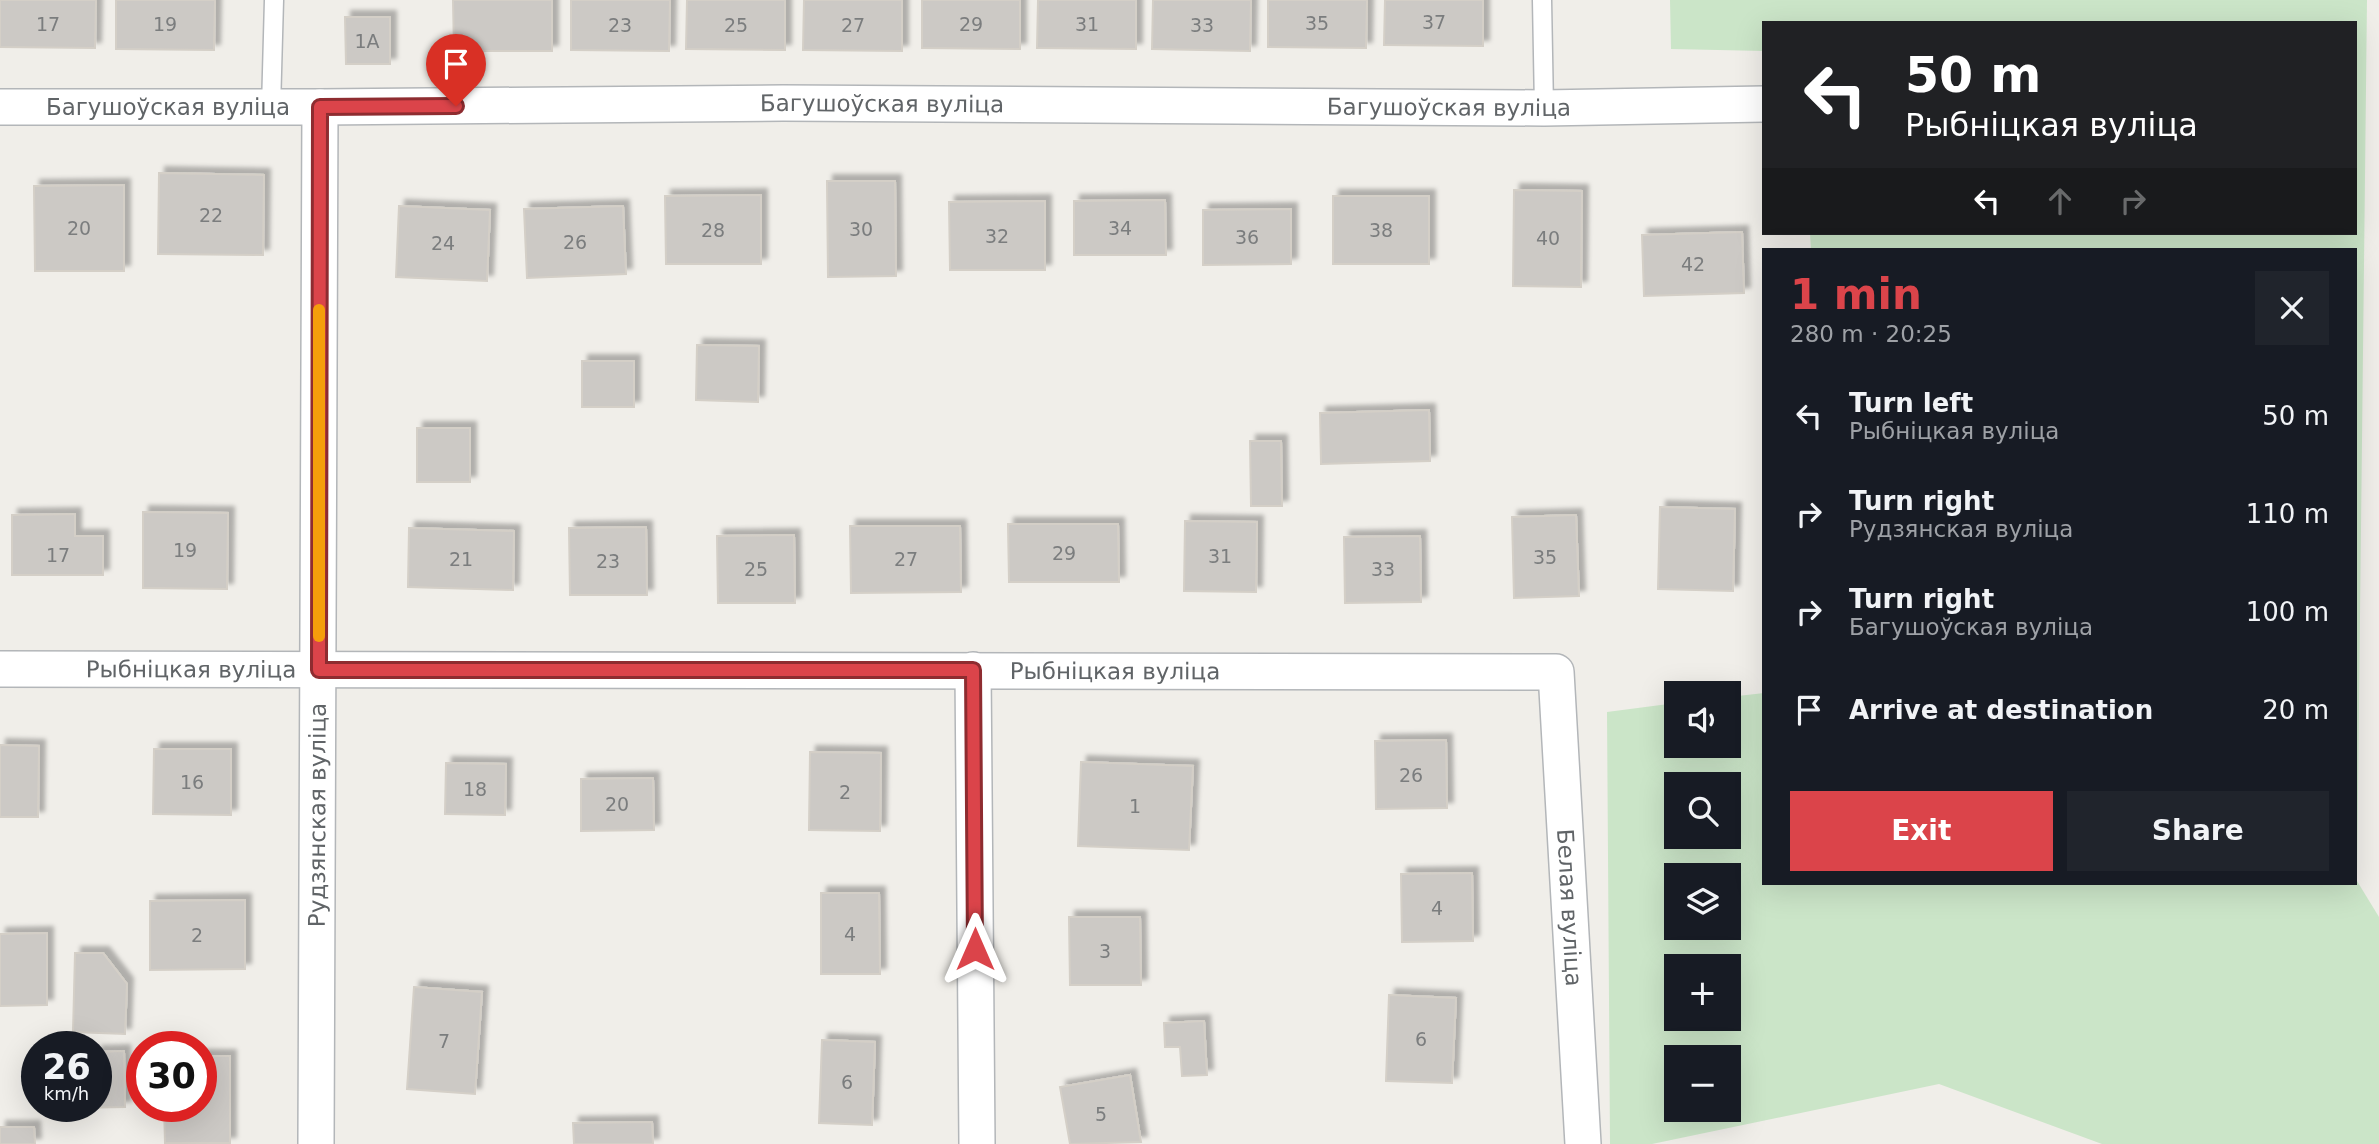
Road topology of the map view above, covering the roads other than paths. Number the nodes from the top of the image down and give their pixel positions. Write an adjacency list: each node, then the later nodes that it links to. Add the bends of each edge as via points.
1 (274, 0): 6 (lane)
2 (1542, 0): 7 (lane)
3 (1762, 104): 7 (street, Багушоўская вуліца)
4 (0, 107): 6 (street, Багушоўская вуліца)
5 (320, 107): 6 (street, Багушоўская вуліца); 7 (street, Багушоўская вуліца, via 797,103); 9 (street, Рудзянская вуліца)
6 (271, 108)
7 (1544, 108)
8 (0, 669): 9 (street, Рыбніцкая вуліца)
9 (319, 670): 10 (street, Рыбніцкая вуліца); 12 (street, Рудзянская вуліца)
10 (973, 670): 11 (street, Рыбніцкая вуліца); 13 (street)
11 (1556, 673): 14 (street, Белая вуліца)
12 (316, 1144)
13 (977, 1144)
14 (1583, 1144)

